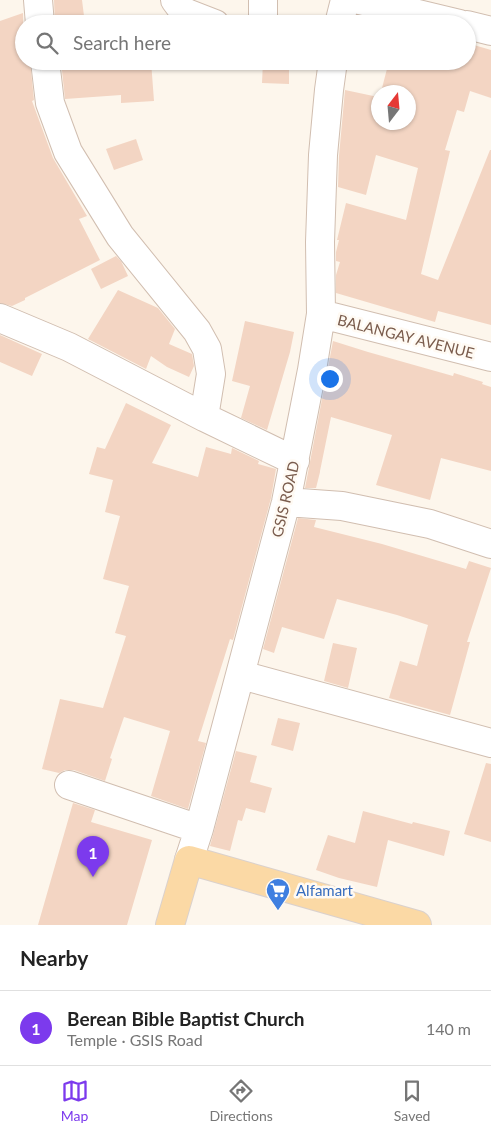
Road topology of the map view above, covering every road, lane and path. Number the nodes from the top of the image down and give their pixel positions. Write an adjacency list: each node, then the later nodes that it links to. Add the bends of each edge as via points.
1 (38, 0): 5 (street)
2 (175, 0): 6 (street, via 184,12)
3 (263, 0): 7 (street)
4 (359, 0): 8 (street)
5 (39, 15)
6 (192, 15)
7 (264, 15)
8 (422, 15)
9 (476, 27): 10 (street)
10 (491, 31)
11 (46, 70): 16 (street, via 50,103 68,152 120,236 197,331 206,349 211,374)
12 (332, 70): 13 (street, GSIS ROAD, via 323,155)
13 (321, 314): 15 (street, BALANGAY AVENUE); 17 (street, GSIS ROAD)
14 (0, 318): 16 (street, via 69,347)
15 (491, 357)
16 (204, 417): 17 (street)
17 (294, 461): 18 (street, GSIS ROAD)
18 (286, 502): 19 (street, via 342,506 430,524); 20 (street, GSIS ROAD)
19 (491, 544)
20 (241, 674): 21 (street); 23 (street, GSIS ROAD)
21 (491, 743)
22 (69, 785): 23 (street)
23 (199, 829): 24 (street, GSIS ROAD)
24 (189, 860): 25 (main road, GSIS ROAD); 26 (main road)
25 (170, 925)
26 (417, 925)

